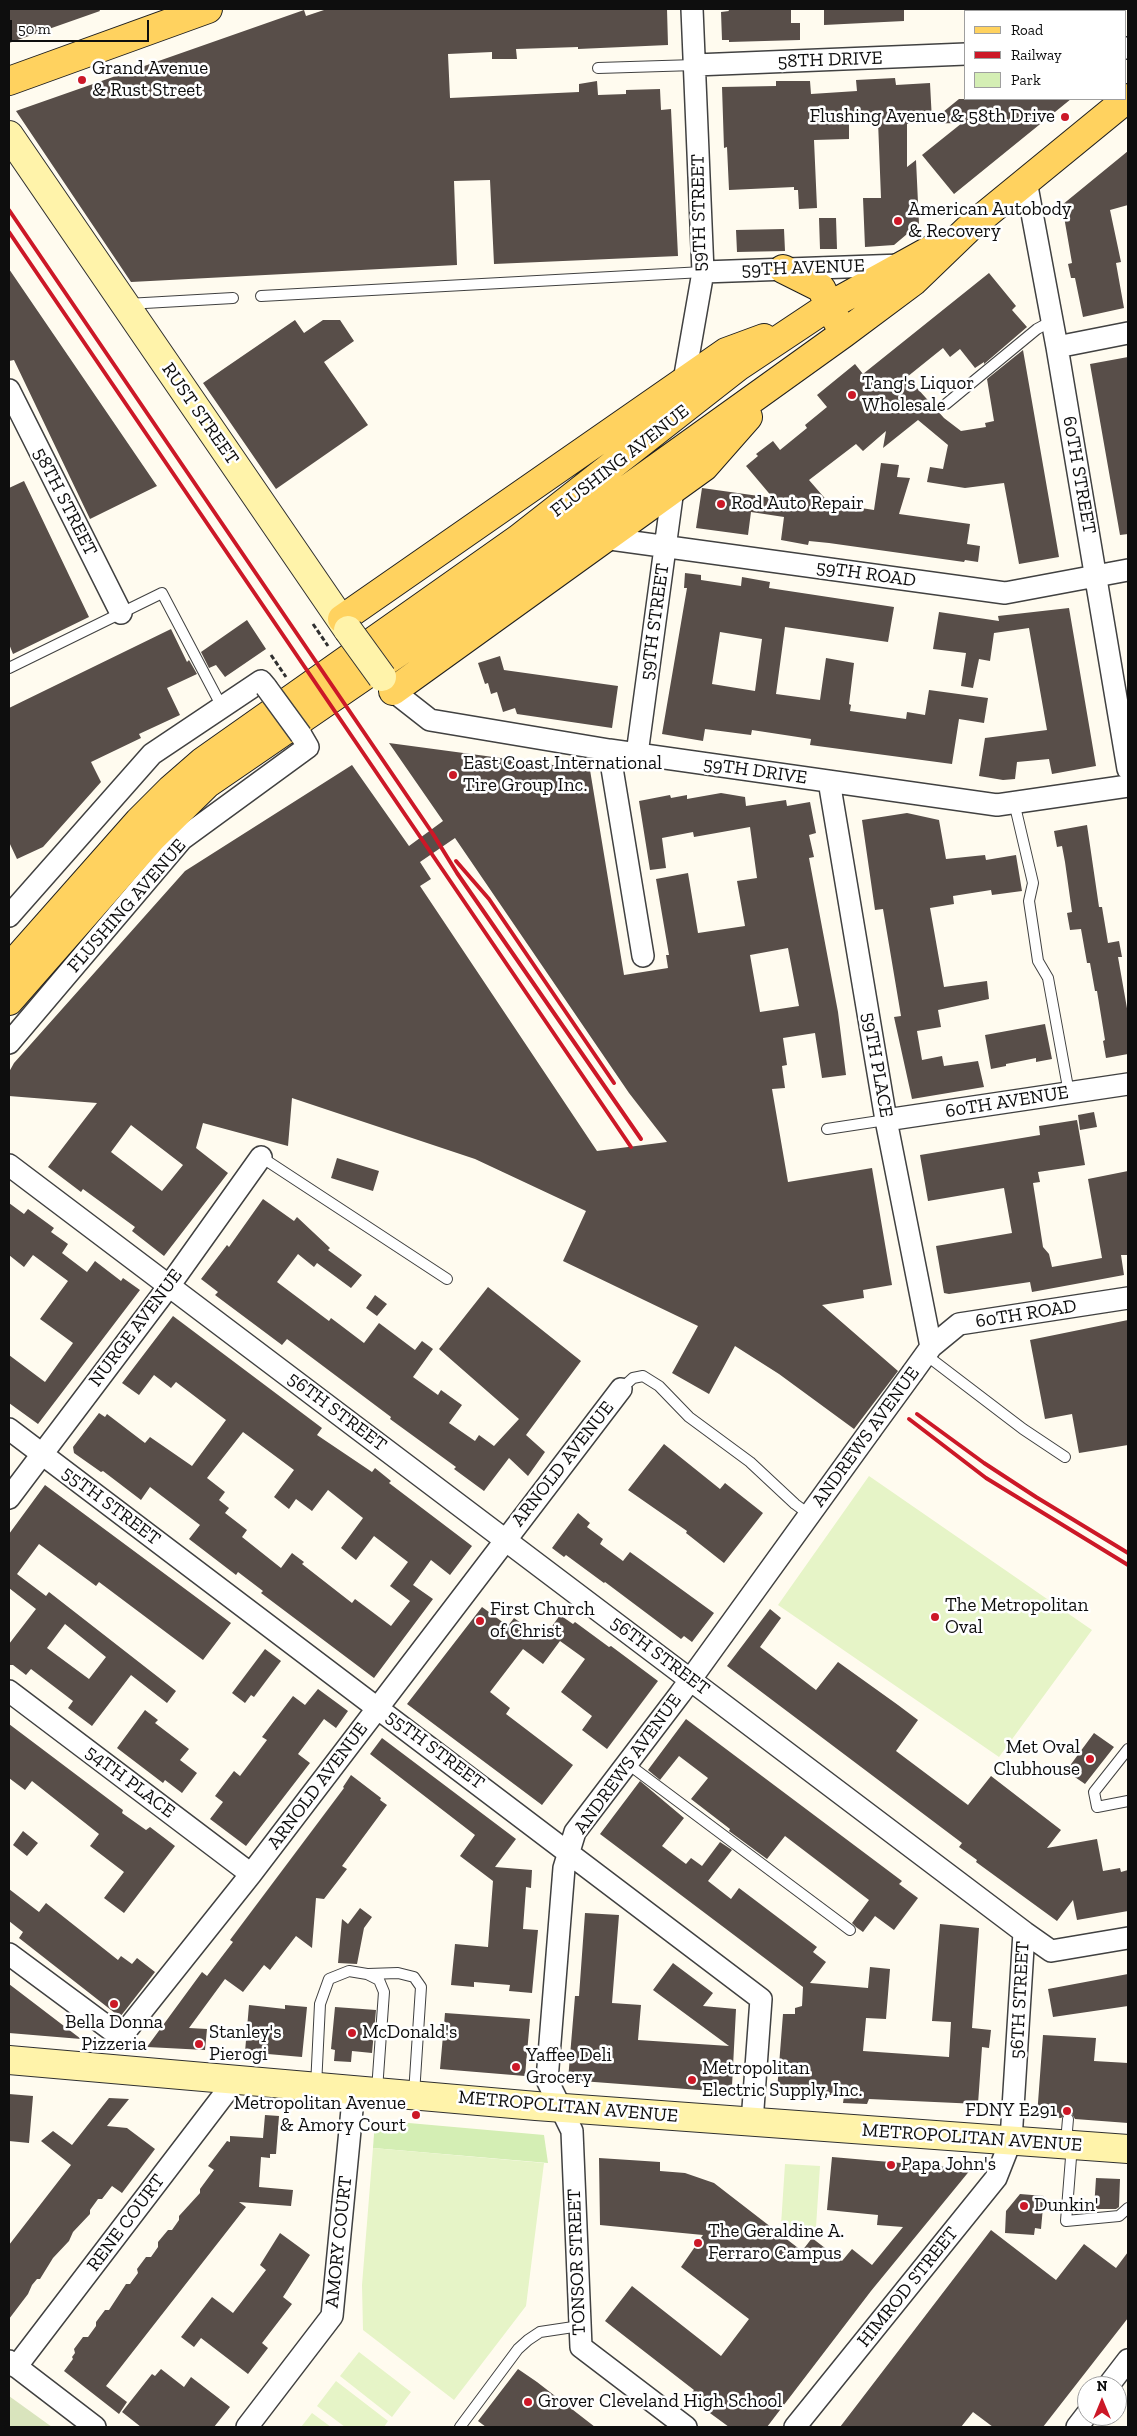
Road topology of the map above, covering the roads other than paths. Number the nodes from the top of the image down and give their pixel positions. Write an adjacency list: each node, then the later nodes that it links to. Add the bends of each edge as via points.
1 (208, 9): 3 (main road)
2 (692, 9): 5 (street, 59TH STREET)
3 (174, 15): 7 (main road)
4 (964, 54): 5 (street, 58TH DRIVE)
5 (695, 65): 6 (lane); 14 (street, 59TH STREET)
6 (598, 68)
7 (9, 81)
8 (1126, 100): 10 (main road, FLUSHING AVENUE)
9 (9, 135): 17 (main road, RUST STREET)
10 (1026, 181): 11 (main road, FLUSHING AVENUE); 19 (street, 60TH STREET)
11 (968, 229): 12 (main road, FLUSHING AVENUE); 21 (main road, FLUSHING AVENUE, via 914,281)
12 (903, 265): 13 (street, 59TH AVENUE); 18 (main road, FLUSHING AVENUE)
13 (783, 269): 14 (street, 59TH AVENUE); 18 (main road, via 821,288)
14 (702, 272): 15 (lane); 25 (street, 59TH STREET)
15 (262, 296)
16 (233, 298): 17 (lane)
17 (124, 304): 35 (main road, RUST STREET)
18 (829, 306): 21 (main road); 22 (main road, FLUSHING AVENUE)
19 (1052, 321): 23 (street, 60TH STREET); 27 (lane, via 1037,329)
20 (1128, 333): 23 (street)
21 (843, 334): 24 (main road, FLUSHING AVENUE)
22 (786, 335): 25 (main road, via 759,338 743,344); 28 (main road, FLUSHING AVENUE, via 739,366)
23 (1057, 347): 33 (street, 60TH STREET)
24 (780, 380): 29 (main road, via 704,467); 48 (main road, FLUSHING AVENUE, via 419,638 207,784 152,838)
25 (684, 381): 28 (street, 59TH STREET); 35 (main road)
26 (9, 390): 34 (street, 58TH STREET)
27 (946, 404)
28 (678, 415): 47 (main road, FLUSHING AVENUE, via 518,539 202,762 139,820)
29 (673, 489): 30 (main road); 31 (street, 59TH STREET)
30 (602, 538): 31 (street, 59TH ROAD); 37 (main road)
31 (666, 548): 33 (street, 59TH ROAD, via 1005,593); 40 (street, 59TH STREET)
32 (1128, 570): 33 (street, 59TH ROAD)
33 (1096, 577): 41 (street, 60TH STREET)
34 (121, 613): 36 (lane); 38 (lane, via 162,593)
35 (340, 632): 37 (main road, RUST STREET, bridge)
36 (9, 668)
37 (387, 684): 39 (street, 59TH DRIVE, via 430,720)
38 (222, 707): 45 (street, FLUSHING AVENUE, via 152,754); 49 (street, FLUSHING AVENUE, bridge, via 261,681 308,747 182,839)
39 (609, 750): 40 (street, 59TH DRIVE); 46 (street)
40 (637, 754): 42 (street, 59TH DRIVE)
41 (1128, 770)
42 (829, 781): 44 (street, 59TH DRIVE, via 997,804); 52 (street, 59TH PLACE)
43 (1128, 786): 44 (street, 59TH DRIVE)
44 (1014, 802): 51 (lane, via 1033,883 1029,901 1038,961 1048,978)
45 (9, 914)
46 (643, 956)
47 (9, 968)
48 (9, 1001)
49 (9, 1043)
50 (1128, 1084): 51 (street, 60TH AVENUE)
51 (1069, 1092): 52 (street, 60TH AVENUE)
52 (886, 1120): 53 (lane); 59 (street, 59TH PLACE)
53 (827, 1129)
54 (262, 1157): 56 (lane); 57 (street, NURGE AVENUE)
55 (9, 1164): 57 (street, 56TH STREET)
56 (447, 1279)
57 (169, 1286): 62 (street, NURGE AVENUE); 66 (street, 56TH STREET)
58 (1128, 1298): 59 (street, 60TH ROAD, via 959,1324)
59 (929, 1351): 63 (lane, via 1024,1429); 65 (street, ANDREWS AVENUE, bridge)
60 (621, 1389): 65 (lane, via 633,1378 643,1376 659,1386 689,1417 750,1462); 66 (street, ARNOLD AVENUE)
61 (9, 1429): 62 (street, 55TH STREET)
62 (42, 1454): 64 (street, NURGE AVENUE); 69 (street, 55TH STREET)
63 (1065, 1457)
64 (9, 1498)
65 (810, 1515): 67 (street, ANDREWS AVENUE)
66 (505, 1540): 67 (street, 56TH STREET); 69 (street, ARNOLD AVENUE)
67 (690, 1680): 71 (street, ANDREWS AVENUE); 76 (street, 56TH STREET)
68 (9, 1691): 74 (street, 54TH PLACE)
69 (378, 1708): 73 (street, 55TH STREET); 74 (street, ARNOLD AVENUE)
70 (1128, 1749): 72 (lane, via 1094,1792 1097,1807)
71 (628, 1764): 73 (street, ANDREWS AVENUE, via 575,1832); 75 (lane)
72 (1128, 1801)
73 (568, 1852): 87 (street, ANDREWS AVENUE, via 547,2080); 88 (street, 55TH STREET, via 761,1998)
74 (251, 1874): 80 (street, ARNOLD AVENUE)
75 (850, 1930)
76 (1024, 1932): 77 (street, via 1051,1951); 90 (street, 56TH STREET)
77 (1128, 1938)
78 (9, 1954): 80 (street)
79 (367, 1974): 84 (lane, via 349,1971 329,1979 320,2004); 85 (lane, via 379,1980 384,1992); 86 (lane, via 398,1973 414,1977 421,1987)
80 (121, 2037): 82 (street)
81 (9, 2060): 82 (main road, METROPOLITAN AVENUE)
82 (119, 2069): 83 (main road, METROPOLITAN AVENUE)
83 (236, 2079): 84 (main road, METROPOLITAN AVENUE); 95 (street, RENE COURT)
84 (316, 2086): 85 (main road, METROPOLITAN AVENUE)
85 (366, 2090): 86 (main road, METROPOLITAN AVENUE); 98 (street, AMORY COURT, via 332,2316)
86 (414, 2095): 87 (main road, METROPOLITAN AVENUE)
87 (560, 2107): 88 (main road, METROPOLITAN AVENUE); 93 (street, TONSOR STREET, via 572,2130)
88 (752, 2122): 90 (main road, METROPOLITAN AVENUE)
89 (1068, 2136): 90 (main road, METROPOLITAN AVENUE); 91 (main road, METROPOLITAN AVENUE); 92 (lane, via 1066,2221 1118,2216)
90 (1011, 2140): 101 (street, HIMROD STREET, via 996,2178)
91 (1128, 2149)
92 (1128, 2208)
93 (580, 2326): 99 (lane, via 540,2332 528,2340); 100 (street, TONSOR STREET, via 581,2347)
94 (1128, 2360): 96 (street)
95 (12, 2364): 97 (street)
96 (1116, 2376)
97 (95, 2427)
98 (247, 2427)
99 (460, 2427)
100 (686, 2427)
101 (796, 2427)

